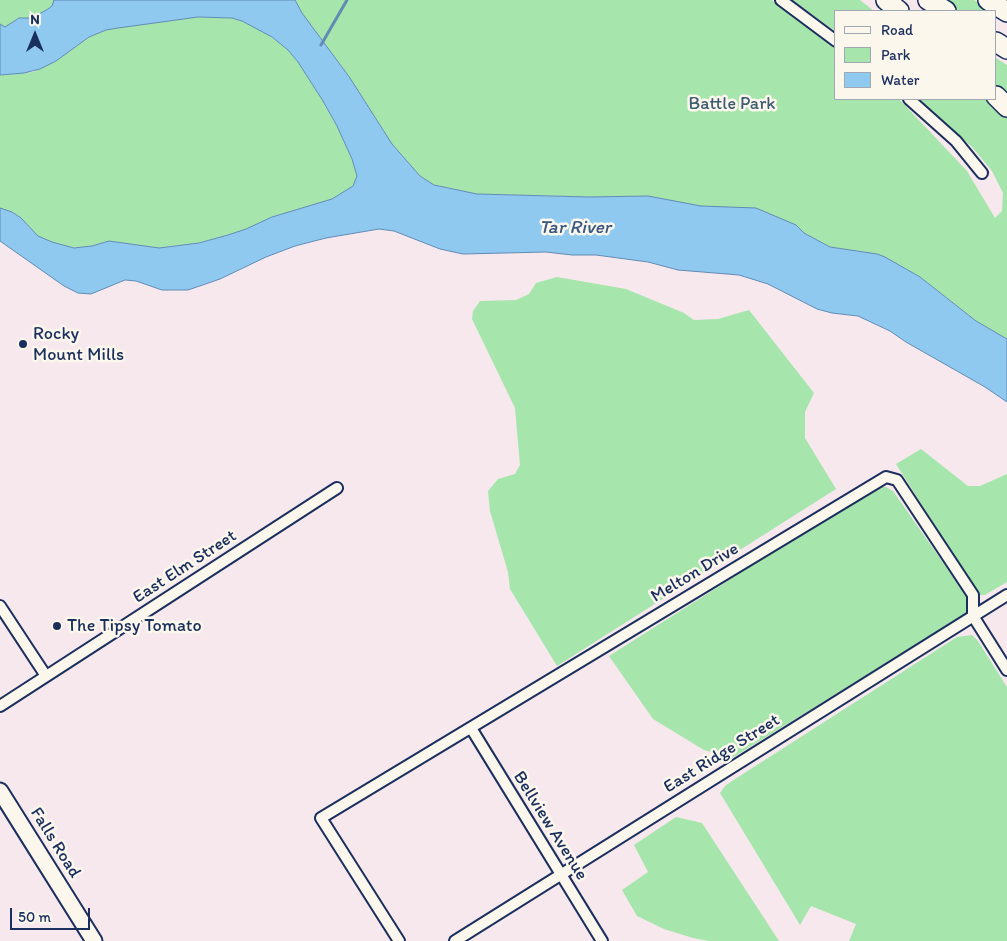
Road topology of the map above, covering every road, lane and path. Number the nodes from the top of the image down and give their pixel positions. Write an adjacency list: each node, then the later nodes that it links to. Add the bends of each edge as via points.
1 (781, 0): 8 (street)
2 (886, 0): 5 (highway)
3 (928, 0): 6 (highway)
4 (988, 0): 7 (highway)
5 (898, 10)
6 (944, 10)
7 (1007, 12)
8 (834, 40)
9 (997, 97): 11 (highway)
10 (910, 100): 12 (street, via 956,141)
11 (1007, 107)
12 (982, 172)
13 (337, 488): 18 (street, East Elm Street)
14 (1007, 595): 16 (street, East Ridge Street)
15 (0, 606): 18 (street)
16 (973, 616): 17 (street, Melton Drive); 20 (street, Melton Drive, via 973,595 897,480 886,477); 22 (street, East Ridge Street)
17 (1007, 670)
18 (46, 676): 19 (street, East Elm Street)
19 (0, 706)
20 (471, 728): 22 (street, Bellview Avenue); 24 (street, Melton Drive, via 321,818)
21 (0, 791): 23 (main road, Falls Road)
22 (560, 875): 25 (street, East Ridge Street); 26 (street, Bellview Avenue)
23 (89, 939)
24 (400, 941)
25 (455, 941)
26 (602, 941)

